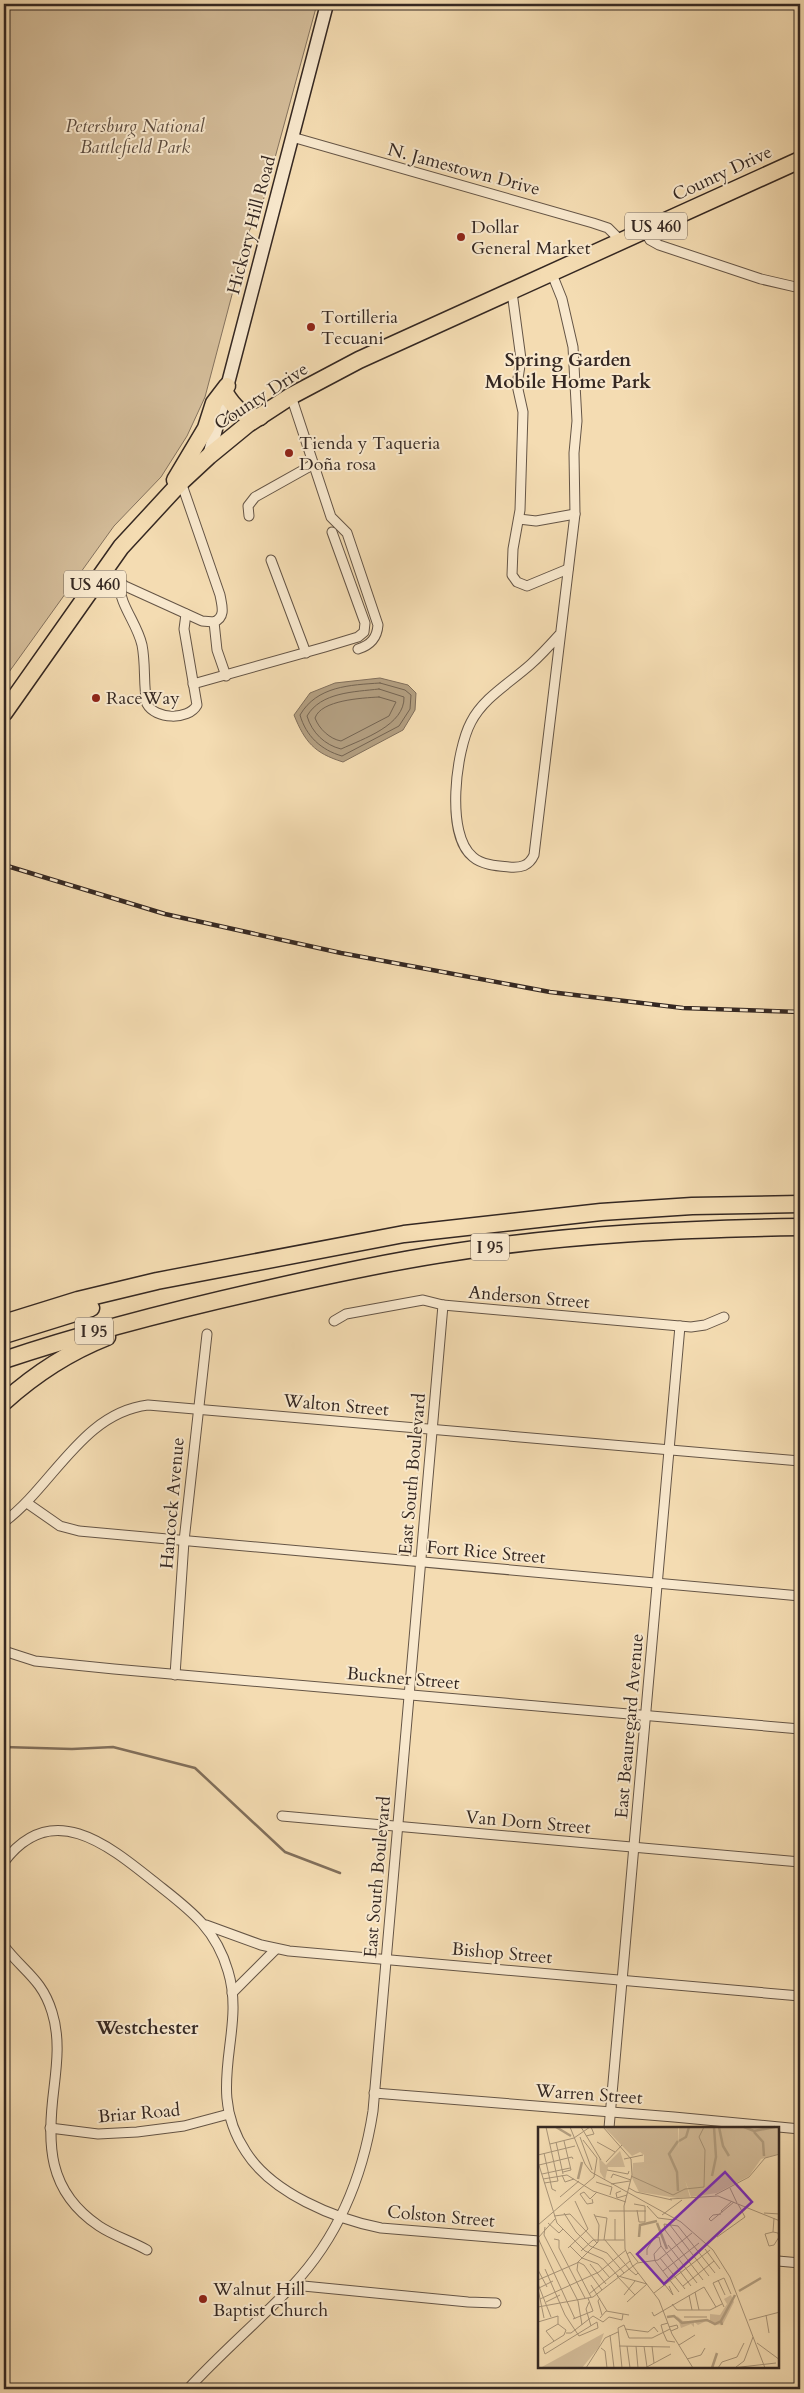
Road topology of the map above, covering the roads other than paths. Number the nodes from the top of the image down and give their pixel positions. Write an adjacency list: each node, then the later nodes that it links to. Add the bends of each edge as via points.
1 (327, 4): 2 (street, Hickory Hill Road)
2 (292, 137): 5 (street, N. Jamestown Drive, via 593,223 608,228); 9 (street, Hickory Hill Road)
3 (800, 160): 4 (highway, County Drive / US 460)
4 (644, 231): 5 (highway, County Drive / US 460); 7 (street, via 659,245 761,279)
5 (622, 242): 6 (highway, County Drive / US 460)
6 (552, 274): 8 (highway, County Drive / US 460); 16 (street, via 562,299 573,347 577,421)
7 (800, 288)
8 (512, 292): 10 (highway, County Drive / US 460, via 359,360); 18 (street, via 521,359 517,385 523,412)
9 (226, 390): 11 (highway, via 241,412); 12 (street, Hickory Hill Road); 15 (highway, via 214,403 206,428)
10 (291, 396): 11 (highway, County Drive / US 460); 13 (street)
11 (260, 417): 12 (highway, County Drive / US 460)
12 (209, 456): 14 (highway, County Drive / US 460)
13 (314, 464): 17 (street, via 255,497 248,506); 27 (street, via 331,517 347,533 378,625 371,643)
14 (182, 482): 15 (highway, County Drive / US 460); 25 (street, via 220,595 221,617)
15 (164, 499): 22 (highway, County Drive / US 460)
16 (575, 514): 18 (street, via 536,521); 21 (street)
17 (249, 516)
18 (518, 519): 21 (street, via 512,574 518,582 527,586)
19 (332, 532): 28 (street, via 365,628 358,637)
20 (271, 560): 28 (street)
21 (568, 568): 26 (street)
22 (103, 572): 23 (street); 31 (highway, County Drive / US 460)
23 (118, 583): 24 (street); 30 (street, via 121,597 138,629 146,701 150,709 166,716 192,710 197,705)
24 (186, 614): 25 (street); 30 (street, via 184,629)
25 (214, 622): 29 (street, via 217,650)
26 (560, 634): 26 (street, via 534,855 528,864 518,868 479,861 468,852 457,821 456,795 466,734 484,703)
27 (358, 649)
28 (306, 653): 29 (street)
29 (226, 676): 30 (street)
30 (193, 684)
31 (4, 713)
32 (800, 1204): 34 (highway, I 95, via 601,1212 436,1230 318,1249)
33 (800, 1227): 36 (highway, I 95, via 642,1232 463,1251)
34 (232, 1268): 39 (highway, via 116,1291); 42 (highway, I 95)
35 (443, 1305): 38 (street, Anderson Street, via 423,1300 346,1314); 40 (street, Anderson Street); 46 (street, East South Boulevard)
36 (186, 1307): 43 (highway, I 95, via 131,1320); 44 (highway, via 91,1343 46,1369)
37 (724, 1317): 40 (street, Anderson Street, via 705,1325)
38 (334, 1320)
39 (4, 1323)
40 (680, 1326): 47 (street, East Beauregard Avenue)
41 (206, 1334): 45 (street, Hancock Avenue)
42 (4, 1335)
43 (4, 1360)
44 (4, 1402)
45 (197, 1409): 46 (street, Walton Street); 49 (street, Walton Street, via 148,1405 111,1417 88,1434); 51 (street, Hancock Avenue)
46 (432, 1430): 47 (street, Walton Street); 52 (street, East South Boulevard)
47 (668, 1450): 48 (street, Walton Street); 53 (street, East Beauregard Avenue)
48 (800, 1461)
49 (27, 1503): 50 (street); 51 (street, Fort Rice Street, via 49,1520 69,1529)
50 (4, 1522)
51 (184, 1541): 52 (street, Fort Rice Street); 56 (street, Hancock Avenue)
52 (421, 1562): 53 (street, Fort Rice Street); 57 (street, East South Boulevard)
53 (658, 1583): 54 (street, Fort Rice Street); 58 (street, East Beauregard Avenue)
54 (800, 1596)
55 (4, 1651): 56 (street, Buckner Street, via 34,1661)
56 (175, 1675): 57 (street, Buckner Street)
57 (410, 1695): 58 (street, Buckner Street); 61 (street, East South Boulevard)
58 (646, 1715): 59 (street, Buckner Street); 62 (street, East Beauregard Avenue)
59 (800, 1729)
60 (282, 1816): 61 (street, Van Dorn Street)
61 (398, 1826): 62 (street, Van Dorn Street); 68 (street, East South Boulevard)
62 (634, 1848): 64 (street, Van Dorn Street); 69 (street, East Beauregard Avenue)
63 (4, 1862): 65 (street, via 17,1848 41,1834 60,1830 73,1832 101,1842)
64 (800, 1862)
65 (205, 1925): 67 (street, Bishop Street); 70 (street, Colston Street, via 222,1952)
66 (4, 1946): 78 (street, via 39,1984 55,2023 57,2061)
67 (276, 1949): 68 (street, Bishop Street); 70 (street)
68 (386, 1960): 69 (street, Bishop Street); 72 (street, East South Boulevard)
69 (622, 1981): 71 (street, Bishop Street); 73 (street, East Beauregard Avenue)
70 (232, 1993): 74 (street, Colston Street, via 226,2078)
71 (800, 1996)
72 (374, 2093): 73 (street, Warren Street); 80 (street, East South Boulevard, via 363,2158)
73 (610, 2113): 75 (street, East Beauregard Avenue); 76 (street, Warren Street)
74 (229, 2114): 78 (street, Briar Road, via 184,2126 137,2132 98,2134); 80 (street, Colston Street, via 238,2139 266,2175 298,2196)
75 (609, 2127)
76 (776, 2127)
77 (779, 2127): 79 (street, Warren Street)
78 (50, 2128): 82 (street, via 52,2164 71,2200 101,2227)
79 (800, 2129)
80 (341, 2217): 81 (street, Colston Street, via 381,2228); 85 (street, East South Boulevard)
81 (538, 2241)
82 (147, 2250)
83 (779, 2261): 84 (street)
84 (800, 2263)
85 (293, 2285): 86 (street); 87 (street, East South Boulevard)
86 (496, 2303)
87 (188, 2389)

